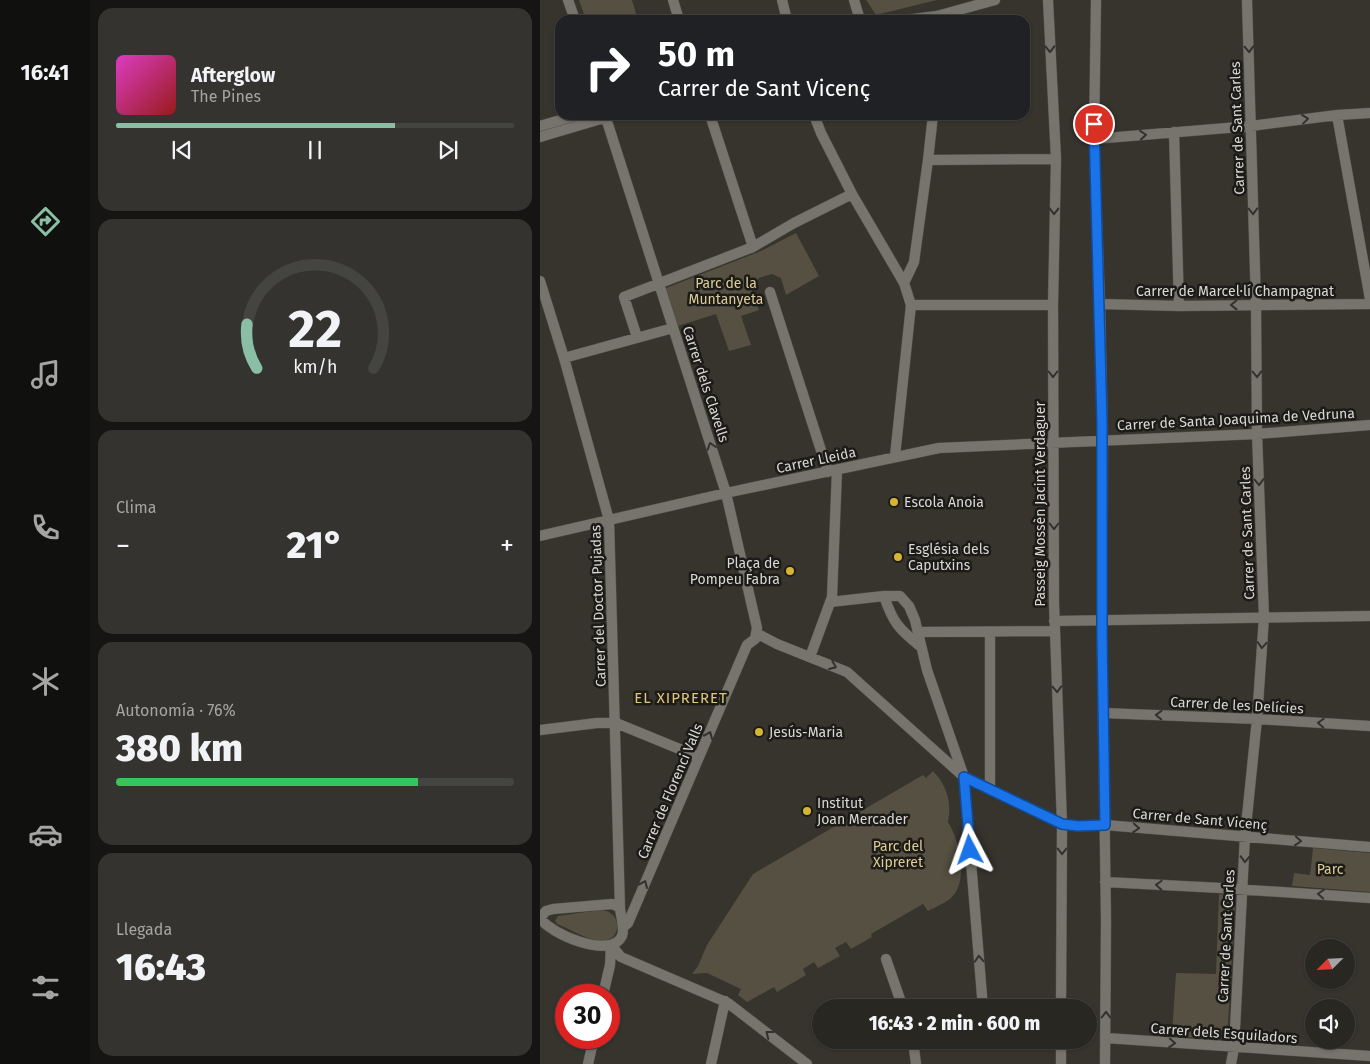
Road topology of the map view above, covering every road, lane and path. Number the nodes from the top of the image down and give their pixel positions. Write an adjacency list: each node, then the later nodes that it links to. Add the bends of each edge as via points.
1 (568, 0): 9 (street)
2 (673, 0): 10 (street)
3 (782, 0): 11 (street)
4 (854, 0): 12 (street)
5 (994, 0): 13 (street)
6 (1048, 0): 27 (street, Passeig Mossèn Jacint Verdaguer, one-way to 27)
7 (1096, 0): 26 (street)
8 (1247, 0): 23 (street, Carrer de Sant Carles, one-way to 23)
9 (573, 15)
10 (678, 15)
11 (786, 15)
12 (858, 15)
13 (944, 15)
14 (1370, 113): 15 (street)
15 (1337, 115): 23 (street, one-way to 15); 37 (street)
16 (561, 120): 22 (street)
17 (595, 120): 25 (street)
18 (609, 120): 35 (street, Carrer dels Clavells)
19 (712, 120): 30 (street)
20 (816, 120): 29 (street)
21 (932, 120): 28 (street)
22 (540, 126)
23 (1251, 126): 24 (street); 39 (street, Carrer de Sant Carles, one-way to 39)
24 (1174, 132): 26 (street, one-way to 24); 43 (street)
25 (540, 137)
26 (1094, 139): 38 (street)
27 (1056, 159): 28 (street); 42 (street, Passeig Mossèn Jacint Verdaguer, one-way to 42)
28 (928, 160): 31 (street)
29 (852, 194): 30 (street); 32 (street)
30 (753, 247): 35 (street)
31 (914, 262): 32 (street, via 901,263); 34 (street)
32 (894, 268): 34 (street)
33 (540, 281): 46 (street, Carrer del Doctor Pujadas)
34 (904, 283): 41 (street)
35 (659, 284): 44 (street, Carrer dels Clavells); 45 (street, via 624,297)
36 (770, 292): 52 (street)
37 (1370, 299)
38 (1100, 304): 43 (street, Carrer de Marcel·lí Champagnat); 49 (street)
39 (1256, 304): 40 (street, Carrer de Marcel·lí Champagnat); 43 (street, Carrer de Marcel·lí Champagnat, one-way to 43); 48 (street, Carrer de Sant Carles, one-way to 48)
40 (1370, 304)
41 (911, 305): 42 (street); 51 (street)
42 (1053, 305): 50 (street, Passeig Mossèn Jacint Verdaguer, one-way to 50)
43 (1180, 306)
44 (673, 328): 45 (street); 53 (street, Carrer dels Clavells, one-way to 44)
45 (637, 337): 46 (street)
46 (564, 358): 54 (street, Carrer del Doctor Pujadas)
47 (1370, 425): 48 (street, Carrer de Santa Joaquima de Vedruna)
48 (1257, 434): 49 (street, Carrer de Santa Joaquima de Vedruna); 59 (street, Carrer de Sant Carles, one-way to 59)
49 (1103, 440): 50 (street, Carrer Lleida); 60 (street)
50 (1053, 442): 51 (street, Carrer Lleida, via 939,448); 61 (street, Passeig Mossèn Jacint Verdaguer, one-way to 61)
51 (895, 456): 52 (street, Carrer Lleida)
52 (832, 471): 53 (street, Carrer Lleida); 57 (street)
53 (726, 493): 54 (street, Carrer Lleida); 64 (street)
54 (609, 520): 55 (street, Carrer Lleida); 69 (street, Carrer del Doctor Pujadas)
55 (540, 536)
56 (884, 596): 57 (street); 62 (street, via 900,596 909,606); 65 (street, via 890,616)
57 (830, 602): 66 (street)
58 (1370, 616): 59 (street)
59 (1264, 617): 60 (street); 68 (street, Carrer de Sant Carles, one-way to 68)
60 (1102, 619): 61 (street); 67 (street)
61 (1054, 626): 63 (street); 75 (street, Passeig Mossèn Jacint Verdaguer, one-way to 75)
62 (918, 632): 63 (street); 65 (street)
63 (990, 632): 74 (street)
64 (756, 633): 66 (street, Carrer de Sant Vicenç); 72 (street, Carrer de Florenci Valls, one-way to 64)
65 (921, 647): 73 (street)
66 (810, 657): 73 (street, Carrer de Sant Vicenç, one-way to 73, via 847,672)
67 (1103, 713): 68 (street, Carrer de les Delícies, one-way to 67); 76 (street)
68 (1257, 719): 70 (street, Carrer de les Delícies, one-way to 68); 77 (street, Carrer de Sant Carles)
69 (616, 723): 71 (street); 72 (street); 82 (street, Carrer del Doctor Pujadas)
70 (1370, 726)
71 (540, 730)
72 (699, 757): 84 (street, Carrer de Florenci Valls, one-way to 72, via 628,922)
73 (964, 777): 74 (street, Carrer de Sant Vicenç); 89 (street, one-way to 73)
74 (990, 790): 75 (street, Carrer de Sant Vicenç)
75 (1062, 824): 76 (street, Carrer de Sant Vicenç); 90 (street, Passeig Mossèn Jacint Verdaguer, one-way to 90)
76 (1105, 825): 77 (street, Carrer de Sant Vicenç, one-way to 77); 79 (street)
77 (1246, 836): 78 (street, Carrer de Sant Vicenç, one-way to 78); 80 (street, Carrer de Sant Carles, one-way to 80)
78 (1370, 847)
79 (1105, 882): 80 (street, one-way to 79); 92 (street, one-way to 79)
80 (1243, 889): 81 (street, one-way to 80); 93 (street, Carrer de Sant Carles)
81 (1370, 898)
82 (620, 909): 83 (street, via 612,904 554,909 546,911); 84 (street, Carrer del Doctor Pujadas)
83 (540, 918): 85 (street, via 551,928 592,946)
84 (623, 927): 85 (street, Carrer de Florenci Valls, via 620,939)
85 (612, 945): 87 (street); 91 (street, via 621,957)
86 (886, 959): 88 (street)
87 (606, 984)
88 (900, 999)
89 (981, 999)
90 (1061, 999)
91 (725, 1002): 98 (street, one-way to 91); 100 (street)
92 (1106, 1038): 93 (street, Carrer dels Esquiladors, one-way to 93); 104 (street)
93 (1234, 1048): 97 (street, Carrer dels Esquiladors); 105 (street, Carrer de Sant Carles)
94 (591, 1049): 99 (street)
95 (914, 1049): 102 (street)
96 (1061, 1049): 103 (street)
97 (1370, 1056)
98 (794, 1059): 101 (street)
99 (588, 1064)
100 (711, 1064)
101 (807, 1064)
102 (916, 1064)
103 (1061, 1064)
104 (1106, 1064)
105 (1231, 1064)

